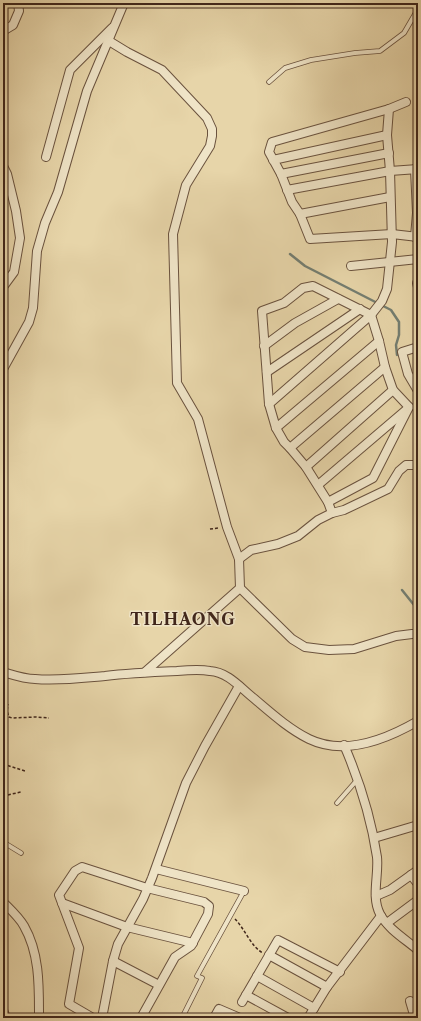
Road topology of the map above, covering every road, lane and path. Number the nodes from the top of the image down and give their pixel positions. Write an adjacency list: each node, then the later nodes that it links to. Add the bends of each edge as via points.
1 (18, 3): 5 (street, via 19,11 13,25)
2 (124, 3): 4 (street)
3 (418, 9): 7 (lane, via 404,33 380,51 311,60 285,68)
4 (114, 26): 6 (street); 12 (street, via 70,70)
5 (3, 30)
6 (108, 41): 36 (street, via 87,91 58,192 37,251 33,308 29,322); 49 (street, via 162,70 206,118 212,129 210,146 186,185 172,234 177,384 198,419)
7 (269, 82)
8 (406, 102): 9 (street)
9 (389, 109): 10 (street); 13 (street, via 272,142 269,152)
10 (387, 135): 11 (street); 13 (street)
11 (388, 153): 16 (street); 17 (street)
12 (46, 157)
13 (274, 160): 17 (street)
14 (3, 166): 28 (street, via 16,211 20,238 14,272)
15 (416, 169): 16 (street); 19 (street)
16 (390, 171): 18 (street); 20 (street)
17 (281, 174): 18 (street)
18 (287, 190): 22 (street)
19 (417, 191): 21 (street)
20 (390, 197): 22 (street); 23 (street)
21 (417, 213): 24 (street)
22 (300, 214): 23 (street, via 310,239)
23 (392, 234): 24 (street); 26 (street)
24 (416, 237)
25 (418, 259): 26 (street)
26 (389, 262): 27 (street); 31 (street, via 387,289)
27 (351, 266)
28 (3, 286)
29 (338, 299): 30 (street); 33 (street, via 295,323); 33 (street, via 313,286 303,288 284,302 262,311)
30 (360, 309): 31 (street); 37 (street)
31 (371, 315): 32 (street); 40 (street)
32 (380, 341): 35 (street); 42 (street)
33 (264, 346): 37 (street)
34 (418, 347): 39 (street, via 402,352 408,374)
35 (385, 367): 38 (street); 43 (street)
36 (3, 369)
37 (267, 372): 40 (street)
38 (393, 390): 41 (street); 45 (street)
39 (418, 392)
40 (269, 404): 42 (street)
41 (409, 407): 46 (street); 47 (street, via 373,478)
42 (276, 428): 43 (street)
43 (290, 448): 45 (street)
44 (418, 465): 48 (street, via 406,465 388,489 344,510)
45 (306, 467): 46 (street)
46 (318, 486): 47 (street)
47 (328, 502): 48 (street)
48 (332, 512): 51 (street, via 298,536 251,550)
49 (227, 527): 50 (path); 51 (street)
50 (210, 529)
51 (239, 559): 52 (street)
52 (240, 588): 53 (street, via 292,639 306,647 329,650 354,649 396,636); 55 (street)
53 (418, 634)
54 (3, 672): 55 (street, via 34,680 63,680)
55 (146, 672): 56 (street, via 211,671 228,676)
56 (239, 686): 60 (street, via 282,722 310,740); 71 (street, via 186,783)
57 (3, 699): 58 (path, via 8,705 9,717)
58 (49, 718)
59 (418, 721): 60 (street, via 380,739)
60 (344, 745): 63 (street)
61 (3, 764): 62 (path)
62 (25, 771)
63 (358, 778): 66 (lane); 68 (street)
64 (21, 792): 65 (path)
65 (3, 796)
66 (337, 803)
67 (418, 825): 68 (street)
68 (374, 838): 76 (street, via 377,859)
69 (3, 842): 70 (lane)
70 (20, 853)
71 (156, 869): 74 (street); 75 (street)
72 (415, 872): 73 (street); 76 (street, via 390,890)
73 (418, 884)
74 (147, 888): 79 (street, via 82,867 75,871 60,892); 83 (street); 84 (street, via 208,904 208,914)
75 (244, 891): 80 (lane)
76 (376, 896): 81 (street)
77 (418, 900): 82 (street)
78 (3, 902): 97 (street, via 24,926 31,943 38,976)
79 (62, 903): 83 (street); 98 (street, via 79,948 69,1004)
80 (231, 915): 86 (path, via 255,947); 101 (lane, via 197,976 202,978)
81 (381, 916): 82 (street); 88 (street)
82 (387, 923): 85 (street)
83 (127, 927): 84 (street); 87 (street)
84 (193, 943): 90 (street, via 190,948 175,957)
85 (418, 950)
86 (269, 956): 88 (street, via 278,940); 89 (street); 91 (street)
87 (113, 961): 90 (street); 99 (street)
88 (340, 972): 91 (street)
89 (257, 976): 93 (street); 104 (street, via 244,999)
90 (159, 985): 100 (street)
91 (327, 987): 93 (street)
92 (410, 1001): 95 (street)
93 (314, 1008): 105 (street)
94 (3, 1010): 96 (street)
95 (412, 1016)
96 (6, 1018)
97 (39, 1018)
98 (93, 1018)
99 (102, 1018)
100 (141, 1018)
101 (182, 1018)
102 (214, 1018): 103 (street, via 219,1009)
103 (240, 1018)
104 (288, 1018)
105 (308, 1018)

